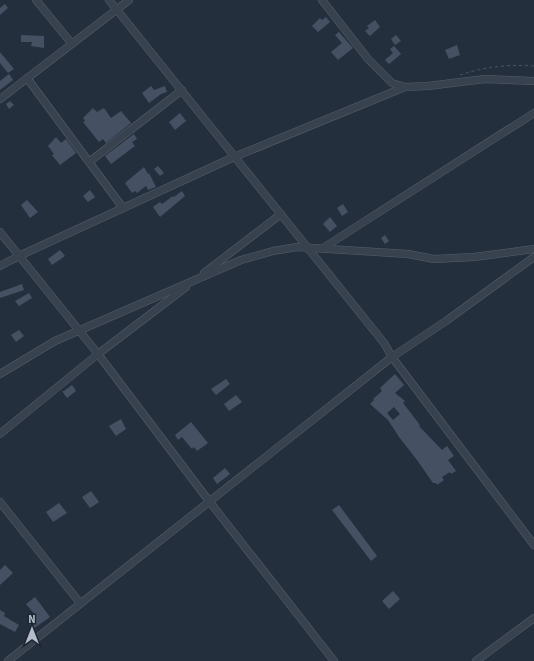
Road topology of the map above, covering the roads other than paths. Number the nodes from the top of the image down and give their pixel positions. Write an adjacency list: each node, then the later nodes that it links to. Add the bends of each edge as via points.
1 (36, 0): 6 (street)
2 (108, 0): 5 (street)
3 (129, 0): 5 (street)
4 (322, 0): 9 (street, via 368,59 392,83)
5 (116, 10): 6 (street); 10 (street)
6 (72, 44): 7 (street)
7 (27, 78): 11 (street); 14 (street)
8 (534, 81): 9 (street, via 485,79)
9 (405, 87): 13 (street)
10 (182, 90): 13 (street); 14 (street)
11 (0, 99)
12 (534, 113): 19 (street)
13 (234, 157): 15 (street); 16 (street)
14 (89, 162): 15 (street)
15 (123, 208): 21 (street)
16 (281, 214): 18 (street); 24 (street)
17 (0, 232): 21 (street)
18 (307, 247): 19 (street); 24 (street, via 242,260); 27 (street, via 384,343)
19 (323, 248): 20 (street, via 408,254 434,259)
20 (534, 249)
21 (19, 256): 23 (street); 25 (street)
22 (534, 257): 27 (street)
23 (0, 266)
24 (196, 279): 25 (street); 26 (street)
25 (80, 331): 26 (street); 28 (street, via 55,341)
26 (98, 354): 29 (street); 30 (street)
27 (392, 357): 30 (street); 32 (street)
28 (0, 374)
29 (0, 434)
30 (209, 501): 33 (street); 36 (street)
31 (0, 502): 33 (street)
32 (534, 545)
33 (80, 603): 35 (street)
34 (534, 618): 37 (street)
35 (8, 661)
36 (334, 661)
37 (476, 661)

